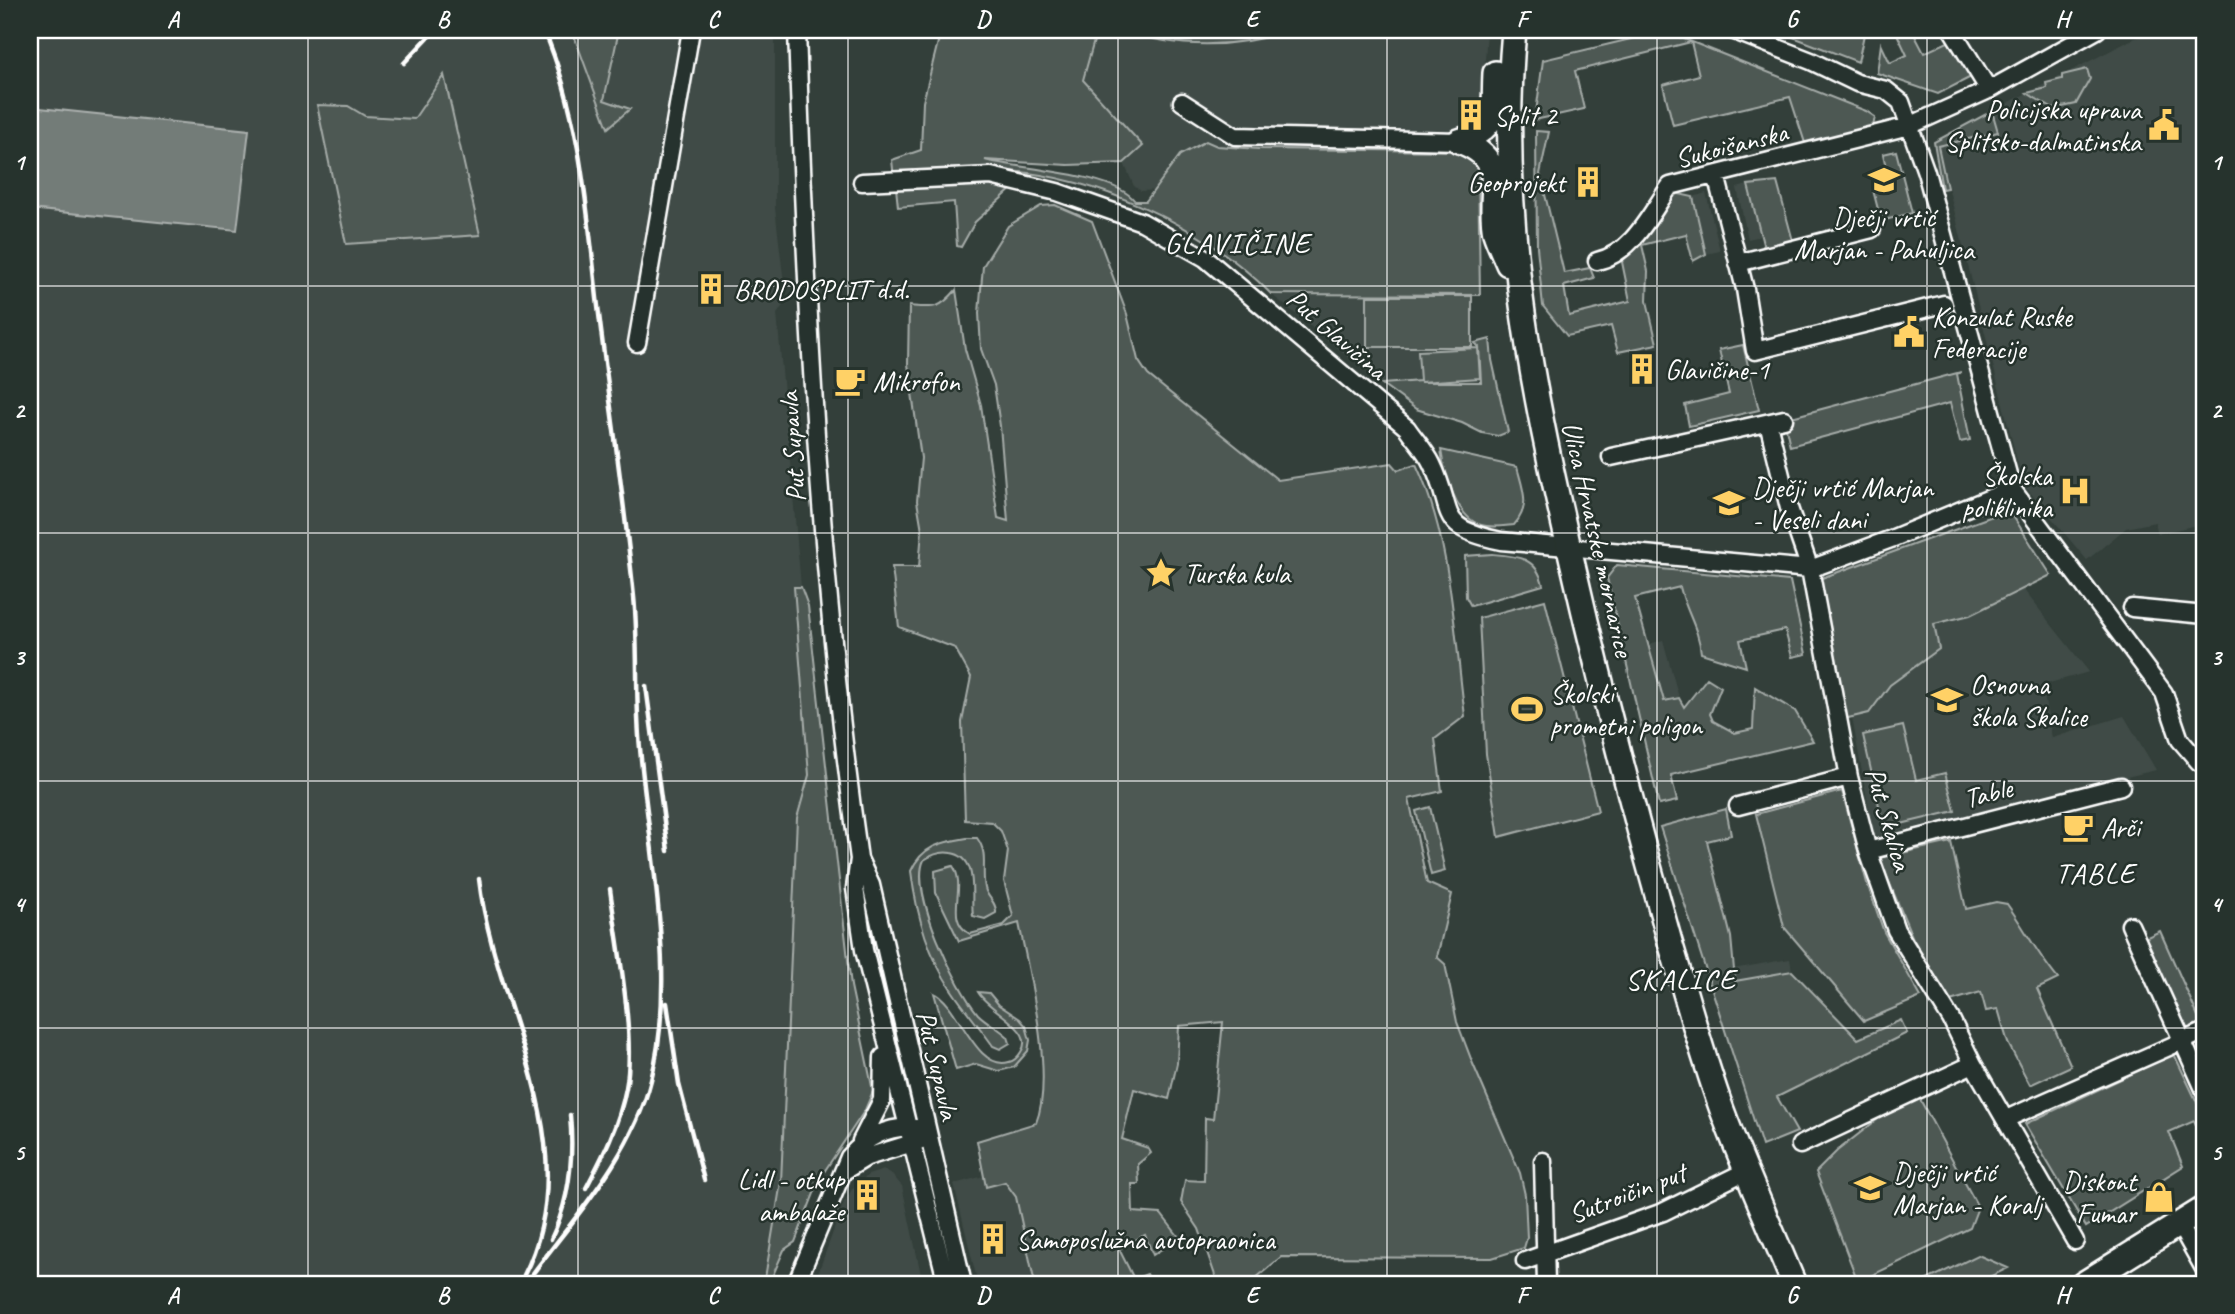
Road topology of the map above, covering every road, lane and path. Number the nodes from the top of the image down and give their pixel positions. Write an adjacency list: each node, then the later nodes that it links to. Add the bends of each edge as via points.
1 (691, 30): 19 (street)
2 (797, 30): 31 (street, Put Supavla, via 817,434 835,671)
3 (1507, 30): 11 (main road, via 1495,61 1491,121 1482,131)
4 (1514, 30): 17 (main road, Ulica Hrvatske mornarice, via 1509,143)
5 (1732, 30): 10 (street, via 1857,83 1886,90 1901,102)
6 (1952, 30): 8 (street)
7 (2092, 31): 8 (street, Sukoišanska)
8 (1989, 90): 10 (street, Sukoišanska)
9 (1182, 102): 11 (street, via 1235,136)
10 (1909, 126): 12 (street, Sukoišanska); 21 (street, via 1926,172)
11 (1459, 141): 17 (main road, via 1489,159 1494,177 1495,233)
12 (1716, 175): 15 (street, Sukoišanska, via 1670,186 1631,242 1611,258); 16 (street)
13 (862, 182): 22 (street, Put Glavičina, via 991,176 1067,195 1142,222 1205,258 1407,428 1432,464 1444,505 1456,524 1471,535)
14 (1872, 229): 16 (street)
15 (1597, 261)
16 (1738, 263): 18 (street, via 1755,351)
17 (1517, 286): 22 (main road, Ulica Hrvatske mornarice, via 1544,444)
18 (1944, 304)
19 (638, 343)
20 (1611, 457): 23 (street, via 1776,421 1789,508)
21 (2012, 489): 23 (street); 26 (street, via 2164,693 2188,752)
22 (1569, 547): 23 (street, Put Glavičina); 45 (main road, Ulica Hrvatske mornarice, via 1663,916 1717,1095)
23 (1810, 569): 27 (street, Put Skalica)
24 (2132, 608): 25 (street)
25 (2205, 615)
26 (2205, 762)
27 (1849, 777): 29 (street); 30 (street, Put Skalica)
28 (2121, 786): 30 (street, Table)
29 (1738, 806)
30 (1868, 851): 36 (street, Put Skalica, via 1896,930 1951,1019)
31 (859, 859): 33 (street, Put Supavla, via 857,901); 40 (street, Put Supavla, via 871,885)
32 (2130, 925): 35 (street)
33 (883, 1030): 39 (street, Put Supavla); 43 (street, via 882,1100)
34 (2205, 1031): 35 (street)
35 (2180, 1042): 37 (street); 38 (street)
36 (1973, 1065): 38 (street, Put Skalica); 42 (street)
37 (2205, 1091)
38 (2006, 1119): 49 (street, Put Skalica)
39 (908, 1127): 40 (street); 41 (street, Put Supavla); 43 (street, via 880,1132)
40 (925, 1130): 41 (street); 55 (street, Put Supavla)
41 (913, 1144): 46 (street, via 867,1157); 54 (street, Put Supavla)
42 (1800, 1145)
43 (859, 1146): 46 (street)
44 (1543, 1161): 50 (street)
45 (1746, 1171): 50 (street, Sutroičin put, via 1662,1212); 57 (main road, Ulica Hrvatske mornarice)
46 (842, 1173): 53 (street)
47 (2205, 1208): 48 (main road)
48 (2179, 1224): 52 (street); 58 (main road)
49 (2075, 1241)
50 (1547, 1252): 51 (street, Sutroičin put); 56 (street)
51 (1525, 1261)
52 (2205, 1270)
53 (796, 1284)
54 (947, 1284)
55 (963, 1284)
56 (1546, 1284)
57 (1794, 1284)
58 (2083, 1284)

